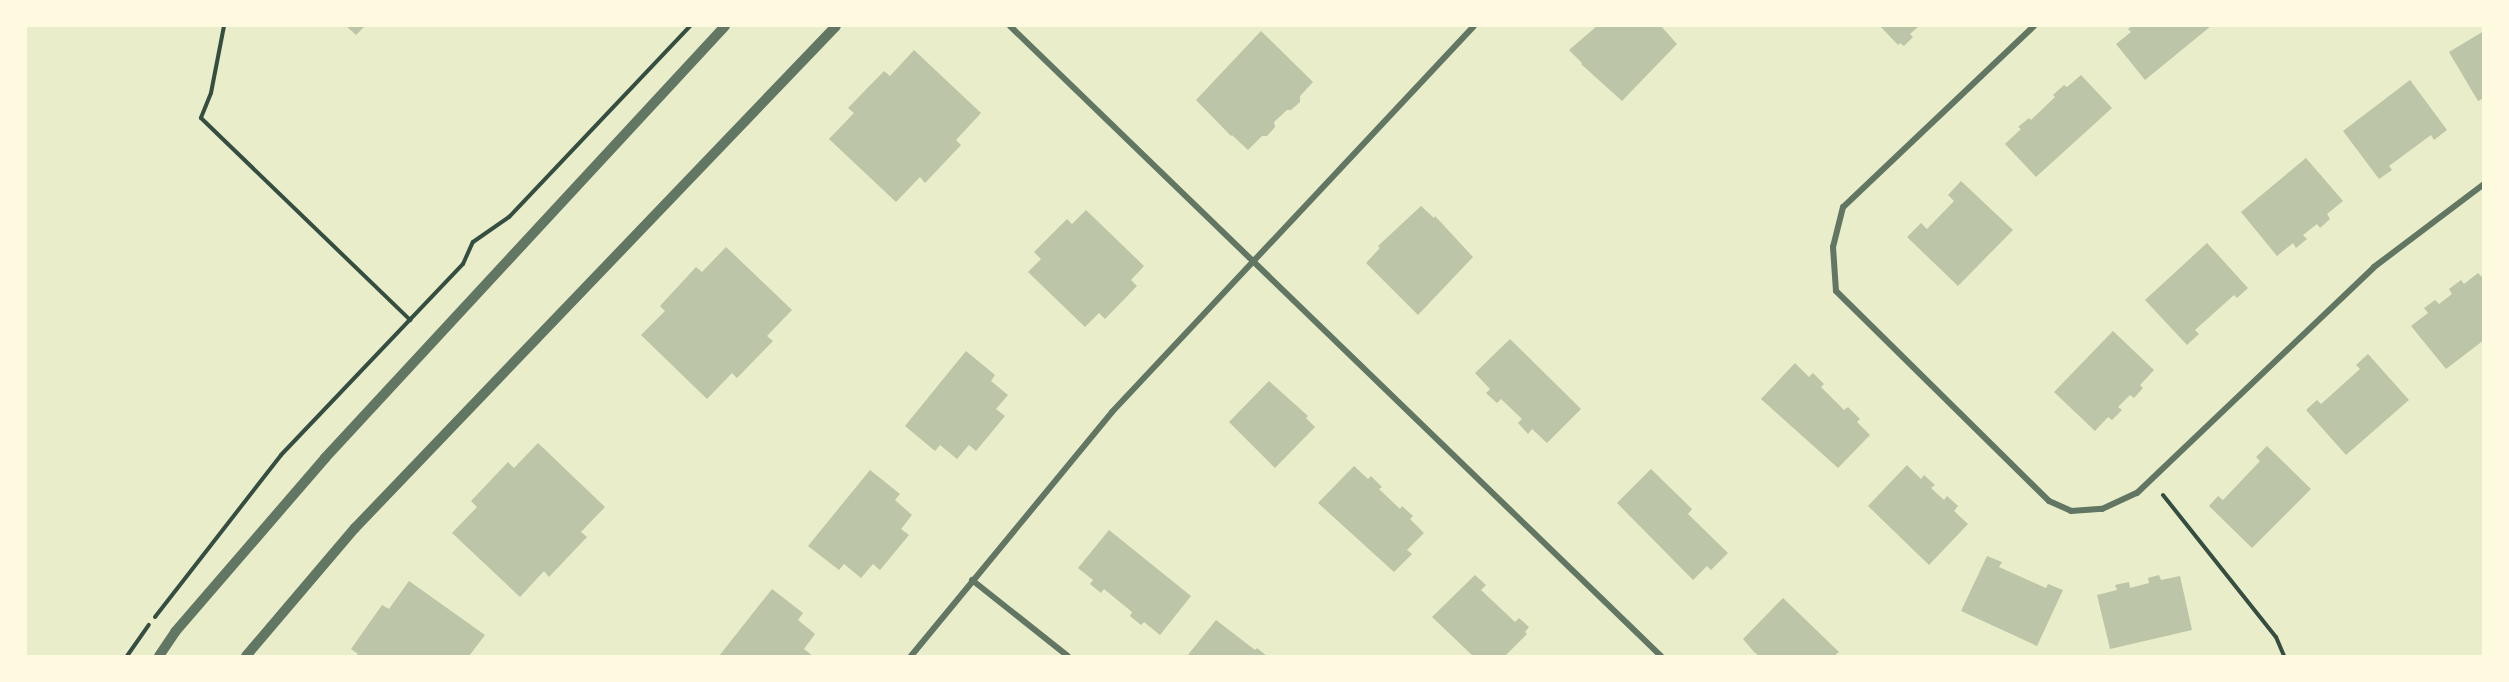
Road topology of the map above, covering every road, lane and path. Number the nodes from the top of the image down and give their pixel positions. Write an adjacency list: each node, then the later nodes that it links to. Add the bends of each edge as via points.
1 (224, 26): 10 (path, via 211,93 201,118)
2 (690, 26): 10 (path, via 509,217 473,242 463,264)
3 (726, 26): 14 (street, via 325,458 175,632)
4 (836, 26): 15 (street, via 355,528)
5 (1010, 26): 9 (street)
6 (1474, 26): 9 (street)
7 (2034, 26): 11 (street, via 1843,207 1833,247 1836,291 2049,501 2071,511 2102,508 2138,493)
8 (2484, 184): 11 (street, via 2374,267)
9 (1251, 261): 12 (street, via 1112,411); 18 (street)
10 (410, 320): 13 (path, via 281,455 171,594)
11 (2151, 480): 19 (path, via 2276,637)
12 (972, 580): 16 (street); 17 (street)
13 (127, 657)
14 (159, 657)
15 (246, 657)
16 (912, 657)
17 (1068, 657)
18 (1661, 657)
19 (2284, 657)

